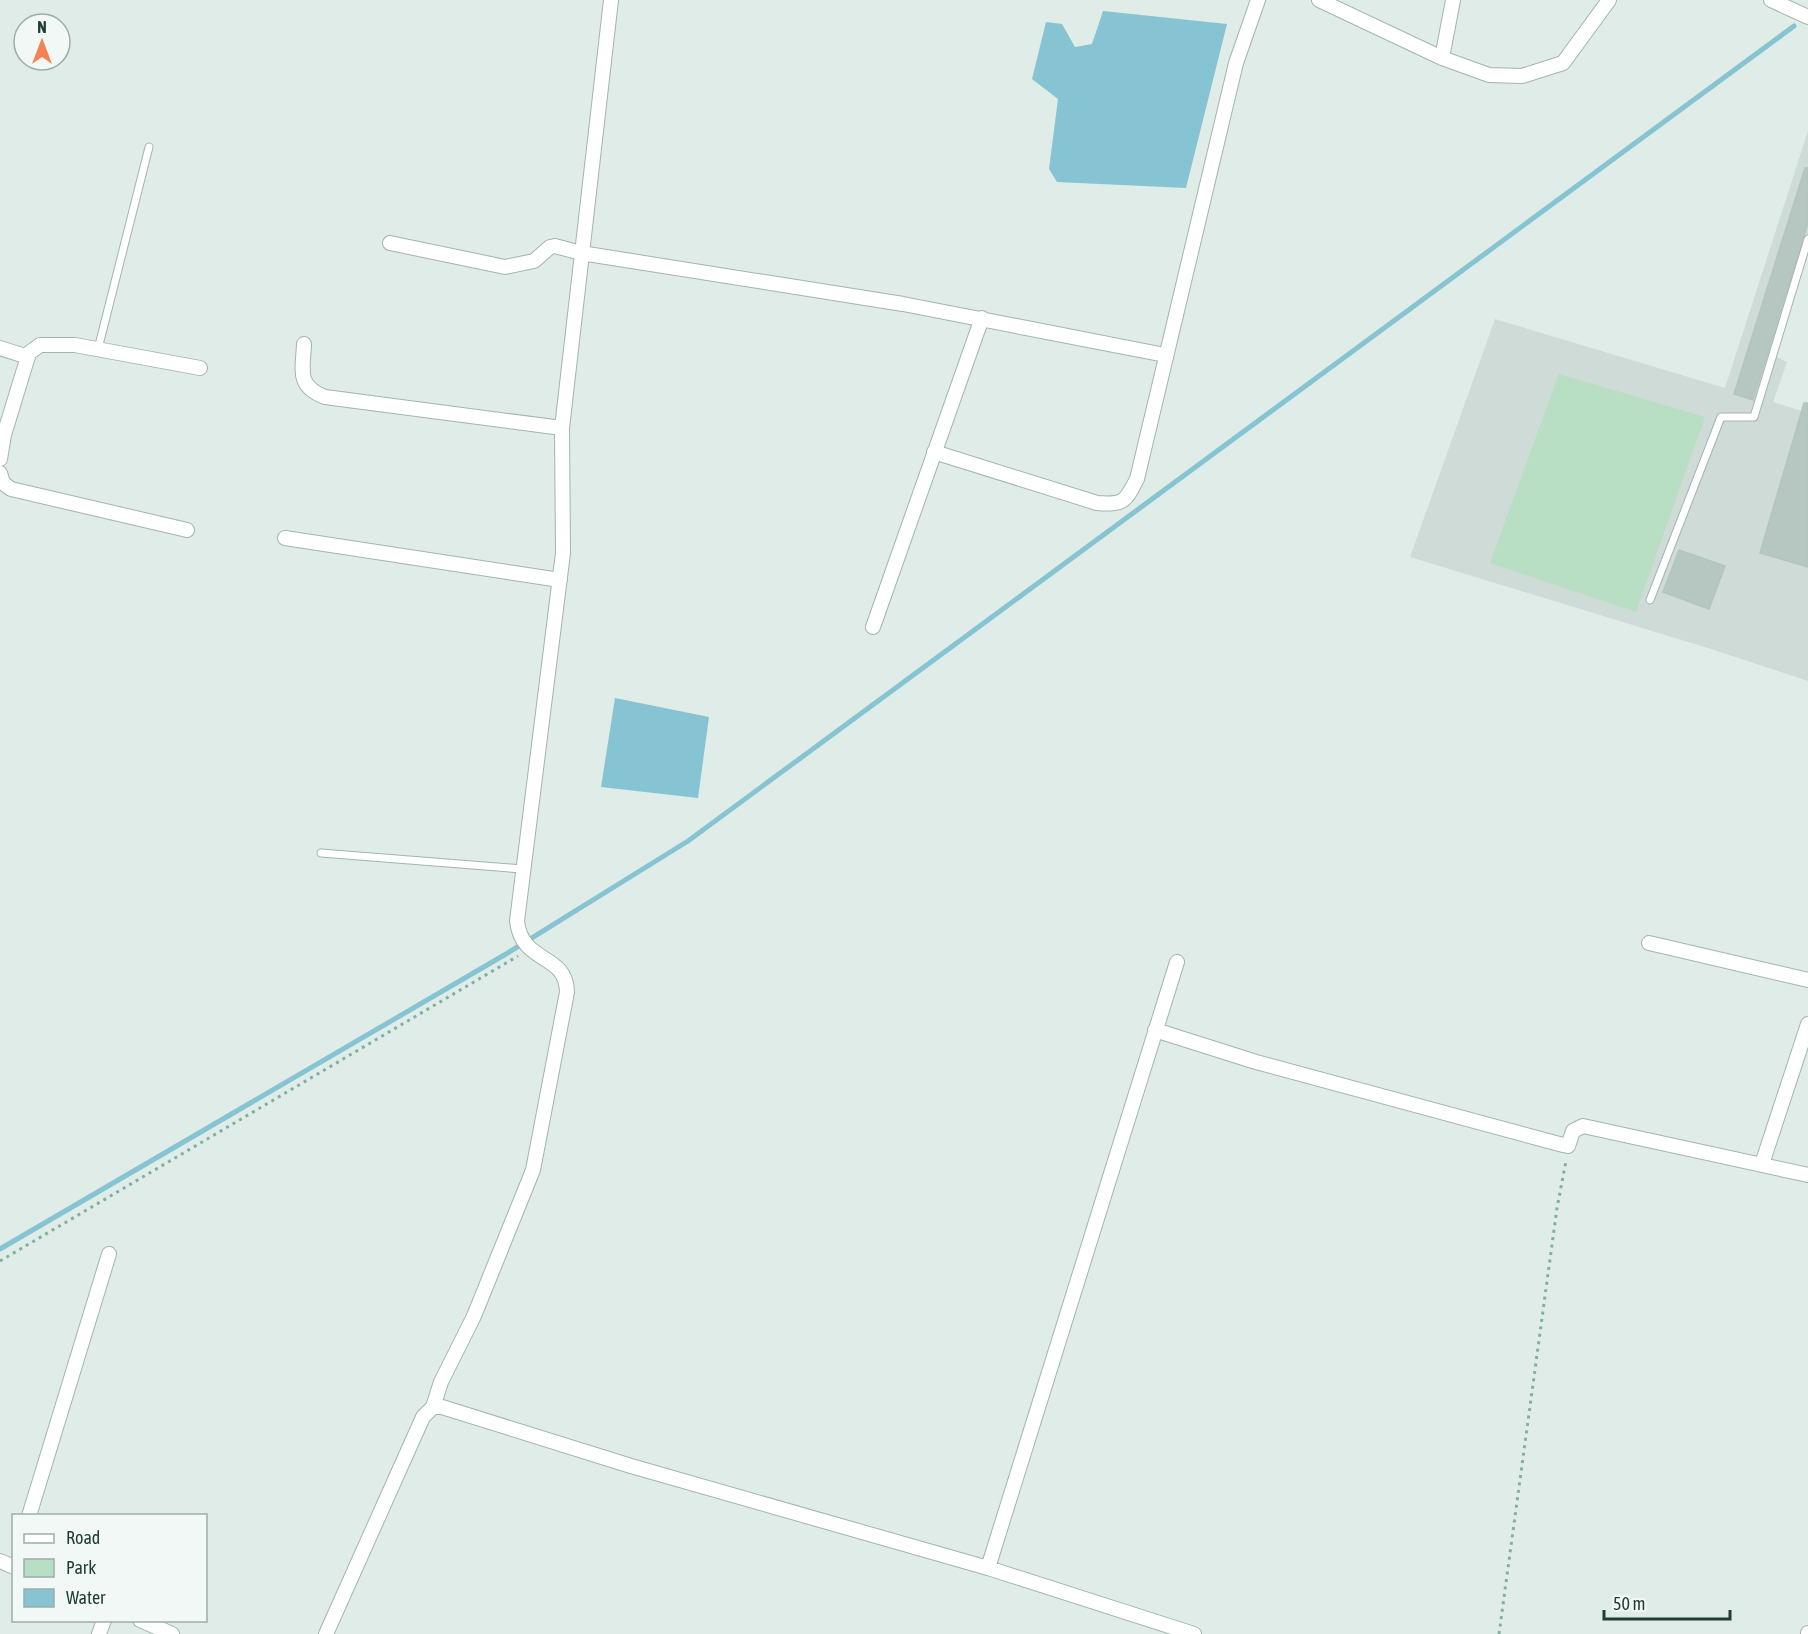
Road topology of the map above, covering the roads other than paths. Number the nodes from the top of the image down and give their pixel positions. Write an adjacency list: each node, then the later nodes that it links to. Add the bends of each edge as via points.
1 (611, 0): 12 (street)
2 (1258, 0): 17 (street, via 1236,63)
3 (1319, 0): 8 (street)
4 (1453, 0): 8 (street)
5 (1609, 0): 8 (street, via 1563,63 1538,73 1489,75)
6 (1771, 0): 7 (street)
7 (1805, 11)
8 (1443, 58)
9 (149, 147): 16 (lane)
10 (1808, 239): 27 (lane, via 1754,417 1721,417)
11 (390, 243): 12 (street, via 505,267 534,261 555,246)
12 (582, 253): 13 (street); 20 (street)
13 (982, 318): 17 (street); 21 (street)
14 (304, 344): 20 (street, via 304,383 310,392 325,397)
15 (0, 348): 18 (street)
16 (98, 349): 18 (street, via 40,345); 19 (street)
17 (1166, 355): 21 (street, via 1137,479 1127,498 1117,504 1097,503)
18 (28, 357): 22 (street)
19 (200, 369)
20 (562, 428): 26 (street)
21 (934, 453): 28 (street)
22 (0, 459)
23 (0, 473): 24 (street, via 3,483 11,489)
24 (187, 530)
25 (285, 538): 26 (street)
26 (560, 580): 30 (street)
27 (1650, 600)
28 (873, 627)
29 (321, 853): 30 (lane)
30 (522, 869): 39 (street, via 517,921 525,944 561,970 567,992 538,1148 474,1316)
31 (1649, 943): 33 (street)
32 (1177, 962): 35 (street)
33 (1808, 980)
34 (1808, 1024): 36 (street)
35 (1155, 1030): 36 (street, via 1256,1062 1569,1146 1573,1131 1583,1126); 41 (street)
36 (1762, 1164): 37 (street)
37 (1808, 1175)
38 (109, 1254): 40 (street)
39 (433, 1407): 41 (street); 44 (street, via 423,1417)
40 (29, 1514)
41 (988, 1568): 45 (street)
42 (145, 1622): 43 (street)
43 (172, 1634)
44 (326, 1634)
45 (1194, 1634)

